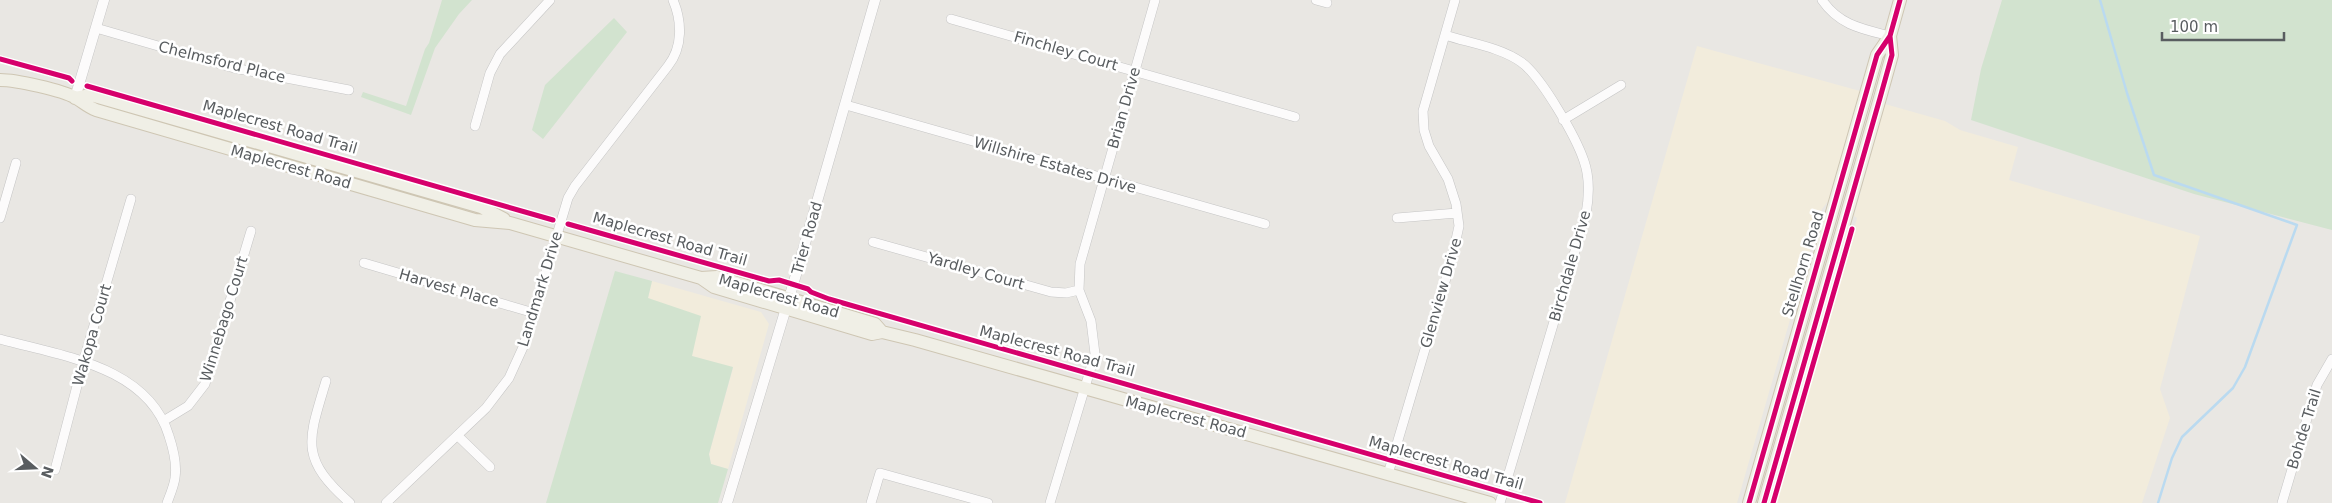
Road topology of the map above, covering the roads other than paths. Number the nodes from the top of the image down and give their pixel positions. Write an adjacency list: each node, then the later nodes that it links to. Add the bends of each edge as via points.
1 (104, 0): 12 (street)
2 (550, 0): 24 (street, via 500,54 489,74)
3 (673, 0): 33 (street, Landmark Drive, via 680,21 674,57 575,186)
4 (875, 0): 21 (street, Trier Road)
5 (1155, 0): 16 (street, Brian Drive)
6 (1316, 0): 10 (street)
7 (1455, 0): 13 (street, Glenview Drive)
8 (1822, 0): 14 (street, via 1843,22)
9 (1900, 0): 14 (main road, Stellhorn Road)
10 (1326, 3)
11 (951, 19): 16 (street, Finchley Court)
12 (96, 28): 19 (street, Chelmsford Place, via 234,68); 20 (street)
13 (1445, 35): 23 (street, Birchdale Drive, via 1506,54 1521,62 1533,73); 28 (street, Glenview Drive, via 1423,111 1424,130 1453,191)
14 (1890, 36): 58 (main road, Stellhorn Road, via 1877,55); 59 (main road, Stellhorn Road, via 1892,54)
15 (0, 71): 17 (main road, Maplecrest Road)
16 (1135, 71): 22 (street, Finchley Court); 26 (street, Brian Drive)
17 (6, 80): 20 (main road, Maplecrest Road)
18 (1621, 85): 23 (street)
19 (349, 90)
20 (75, 98): 33 (main road, Maplecrest Road, via 96,110 475,220 510,223)
21 (846, 105): 26 (street, Willshire Estates Drive); 37 (street, Trier Road)
22 (1295, 117)
23 (1563, 120): 57 (street, Birchdale Drive, via 1584,161 1589,194 1586,214)
24 (474, 126)
25 (16, 163): 29 (street)
26 (1104, 179): 31 (street, Willshire Estates Drive); 36 (street, Brian Drive, via 1080,264)
27 (131, 200): 41 (street, Wakopa Court)
28 (1457, 213): 30 (street); 48 (street, Glenview Drive, via 1459,226 1452,258)
29 (0, 218)
30 (1397, 218)
31 (1265, 224)
32 (251, 230): 44 (street, Winnebago Court, via 205,384 188,406)
33 (556, 236): 37 (main road, Maplecrest Road, via 701,278 717,277); 38 (street, Landmark Drive)
34 (873, 242): 36 (street, Yardley Court, via 1051,292)
35 (364, 263): 38 (street, Harvest Place)
36 (1079, 290): 43 (street, Brian Drive, via 1091,321 1095,354)
37 (787, 303): 43 (main road, Maplecrest Road, via 875,324 882,332); 52 (street, Trier Road)
38 (534, 313): 45 (street, Landmark Drive, via 509,378 486,408)
39 (0, 339): 41 (street)
40 (2332, 359): 60 (street, Bohde Trail, via 2317,385)
41 (83, 363): 44 (street, via 116,374 145,393); 47 (street, Wakopa Court)
42 (326, 381): 50 (street, via 312,428 313,459 327,483)
43 (1085, 389): 48 (main road, Maplecrest Road); 55 (street, Brian Drive)
44 (164, 420): 49 (street, via 173,449 175,476)
45 (458, 436): 46 (street); 51 (street, Landmark Drive)
46 (490, 467)
47 (55, 470)
48 (1388, 474): 56 (main road, Maplecrest Road)
49 (167, 503)
50 (350, 503)
51 (386, 503)
52 (727, 503)
53 (870, 503): 54 (street, via 880,472)
54 (988, 503)
55 (1050, 503)
56 (1490, 503)
57 (1500, 503)
58 (1749, 503)
59 (1764, 503)
60 (2282, 503)

